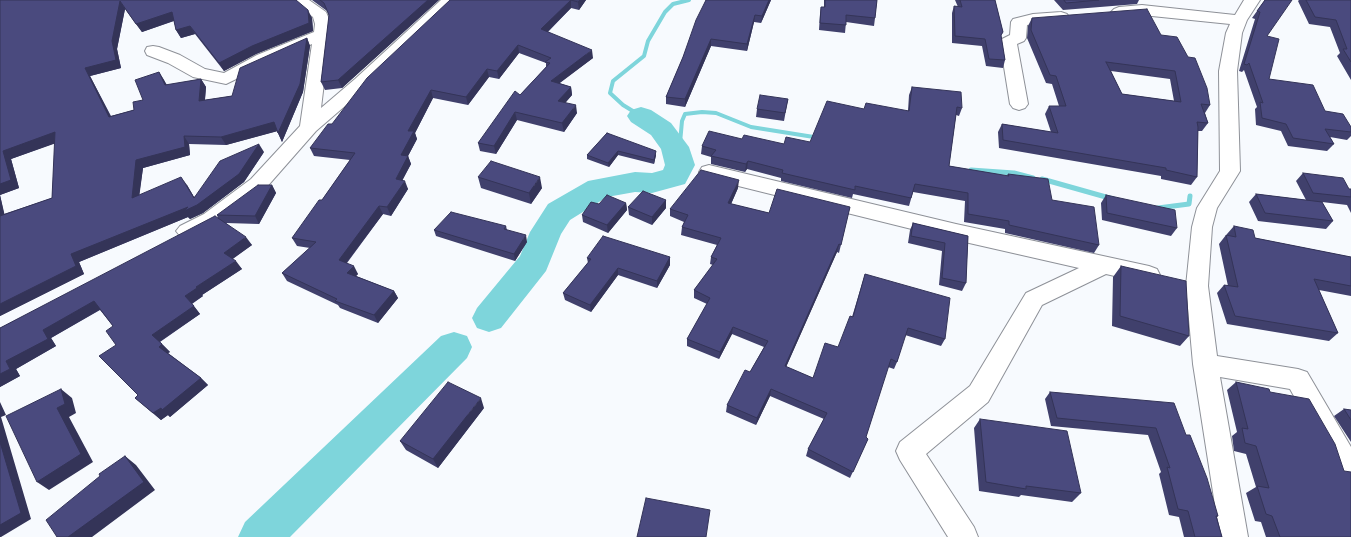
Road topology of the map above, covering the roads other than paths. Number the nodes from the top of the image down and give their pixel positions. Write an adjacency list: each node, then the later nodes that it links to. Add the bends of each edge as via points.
1 (299, 0): 7 (street, via 320,15 323,24)
2 (450, 0): 10 (street, via 361,83)
3 (1252, 0): 6 (street)
4 (1103, 13): 6 (street, via 1142,10)
5 (1074, 16): 9 (street, via 1019,22 1020,35 1008,42)
6 (1239, 20): 14 (street, via 1234,33 1228,71 1230,171 1207,208 1202,227)
7 (322, 34): 8 (street, via 263,59 226,79 199,73); 10 (street)
8 (153, 51)
9 (1019, 104)
10 (309, 127): 12 (street, via 258,184 211,218)
11 (709, 172): 13 (street)
12 (168, 241)
13 (1104, 265): 14 (street); 17 (street, via 1034,299 979,394 909,452)
14 (1197, 286): 15 (street)
15 (1205, 364): 16 (street, via 1298,380); 18 (street)
16 (1351, 472)
17 (964, 537)
18 (1234, 537)

